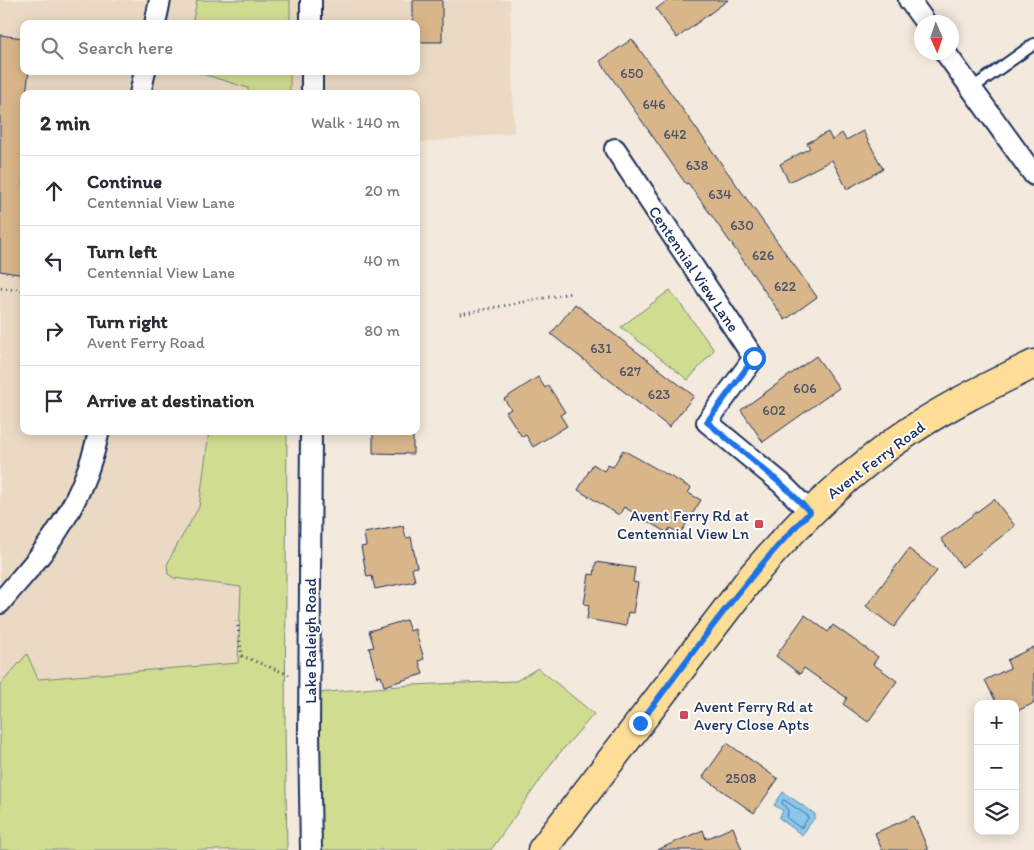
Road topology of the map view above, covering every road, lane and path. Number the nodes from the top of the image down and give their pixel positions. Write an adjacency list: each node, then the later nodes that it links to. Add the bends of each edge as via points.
1 (160, 0): 5 (street)
2 (311, 0): 6 (street)
3 (909, 0): 4 (street)
4 (920, 15)
5 (156, 20)
6 (311, 20)
7 (1034, 44): 11 (lane)
8 (951, 60): 11 (street)
9 (144, 75): 12 (street)
10 (312, 75): 13 (street)
11 (971, 89): 15 (street)
12 (141, 90)
13 (312, 90)
14 (615, 149): 23 (street, Centennial View Lane, via 754,358 707,422)
15 (1034, 175)
16 (1, 288): 17 (path)
17 (20, 290)
18 (571, 293): 19 (path)
19 (460, 314)
20 (1034, 364): 23 (main road, Avent Ferry Road, via 914,429 848,478)
21 (98, 435): 24 (street, via 89,467 66,518 47,547)
22 (311, 435): 26 (street, Lake Raleigh Road)
23 (810, 512): 28 (main road, Avent Ferry Road, via 753,575)
24 (0, 603)
25 (237, 621): 26 (path, via 242,656 282,671)
26 (310, 687): 27 (street, Lake Raleigh Road)
27 (311, 850)
28 (542, 850)

